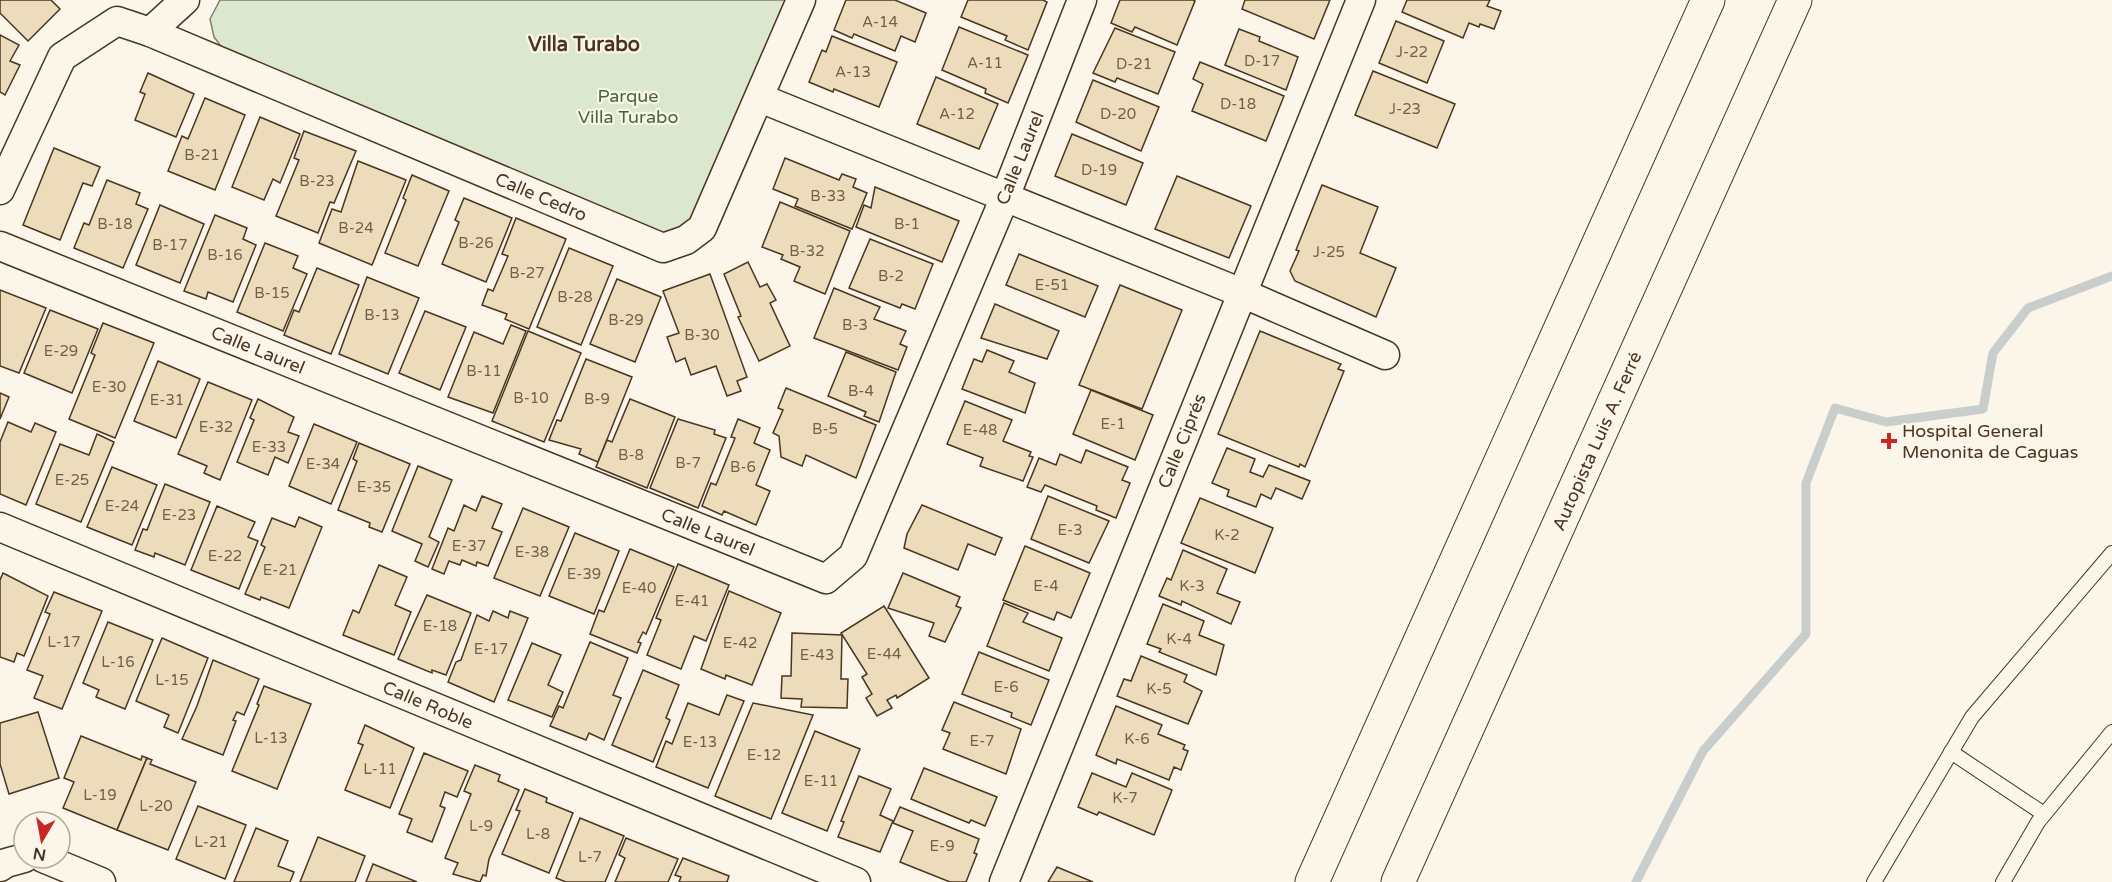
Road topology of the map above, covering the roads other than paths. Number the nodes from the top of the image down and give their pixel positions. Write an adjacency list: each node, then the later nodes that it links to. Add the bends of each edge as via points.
1 (185, 0): 9 (street)
2 (801, 0): 12 (street, Calle Cedro)
3 (1083, 0): 14 (street, Calle Laurel)
4 (1361, 0): 16 (street, Calle Ciprés)
5 (1695, 0): 10 (highway)
6 (1708, 0): 10 (highway)
7 (1795, 0): 11 (highway, Autopista Luis A. Ferré)
8 (1807, 0): 11 (highway)
9 (150, 32): 12 (street, Calle Cedro, via 663,249 702,228); 13 (street, Calle Cedro, via 117,21 62,57)
10 (1680, 58): 27 (highway)
11 (1767, 63): 28 (highway, Autopista Luis A. Ferré)
12 (760, 98): 14 (street)
13 (0, 190)
14 (1005, 197): 15 (street, Calle Laurel, via 853,556 826,579); 16 (street)
15 (0, 246)
16 (1242, 293): 17 (street); 26 (street, Calle Ciprés)
17 (1385, 355)
18 (0, 527): 25 (street, Calle Roble)
19 (2112, 553): 21 (lane, via 1972,717)
20 (2112, 732): 22 (lane)
21 (1951, 752): 22 (lane); 29 (lane)
22 (2044, 814): 30 (lane)
23 (72, 870): 24 (street)
24 (101, 882)
25 (856, 882)
26 (1004, 882)
27 (1312, 882)
28 (1398, 882)
29 (1874, 882)
30 (2003, 882)

